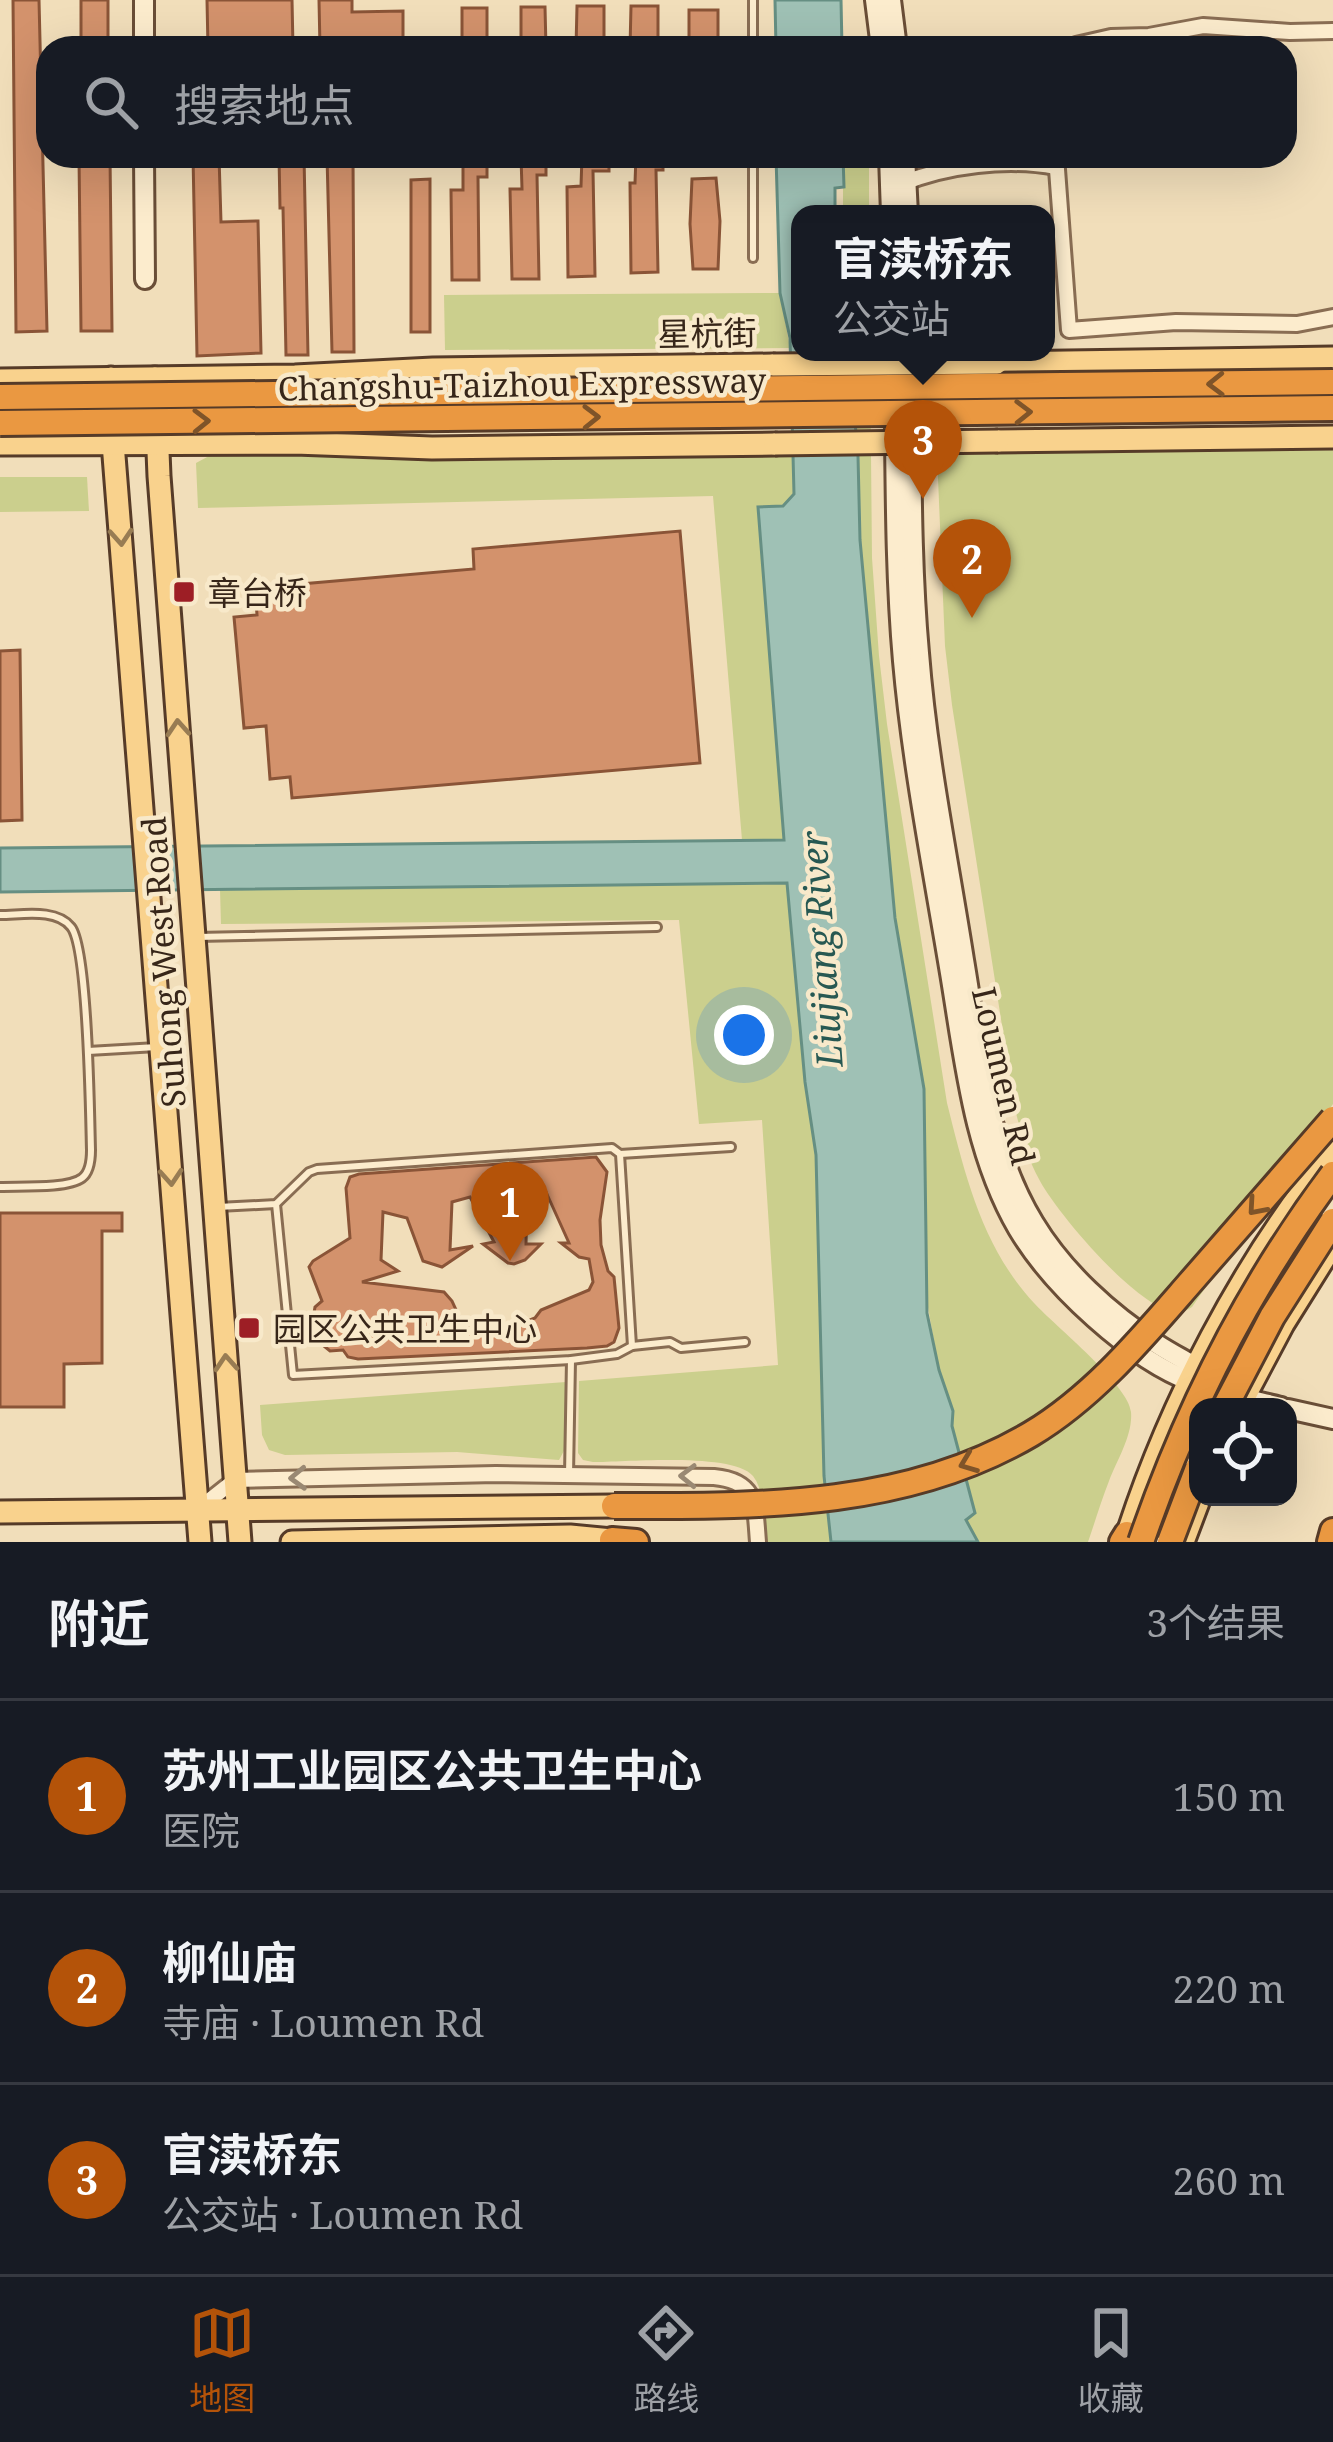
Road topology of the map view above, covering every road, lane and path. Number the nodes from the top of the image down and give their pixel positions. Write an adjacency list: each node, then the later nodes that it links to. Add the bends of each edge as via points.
1 (144, 0): 6 (main road)
2 (753, 0): 7 (lane)
3 (875, 0): 8 (main road)
4 (891, 0): 9 (main road)
5 (1333, 31): 10 (street, via 1203,26)
6 (144, 36)
7 (753, 36)
8 (880, 36)
9 (896, 36)
10 (1149, 36)
11 (144, 168): 21 (main road)
12 (753, 168): 20 (lane)
13 (893, 168): 17 (main road)
14 (903, 168): 17 (main road)
15 (959, 168): 17 (street)
16 (1056, 168): 22 (street, via 1069,330)
17 (899, 186): 18 (main road); 19 (main road)
18 (894, 205)
19 (905, 205)
20 (753, 258)
21 (145, 279)
22 (1333, 317)
23 (1333, 358): 27 (main road, 星杭街, bridge)
24 (894, 361): 55 (main road, Loumen Rd, via 903,662 979,1130 1005,1203 1039,1258 1113,1332)
25 (910, 361): 55 (main road, Loumen Rd, via 919,660 994,1126 1020,1197 1052,1248 1095,1295)
26 (111, 378): 27 (main road, 星杭街); 28 (main road, 星杭街); 34 (main road, Suhong West Road)
27 (155, 378): 35 (main road, Suhong West Road)
28 (0, 380)
29 (1333, 382): 30 (highway, Changshu-Taizhou Expressway, one-way to 30, bridge)
30 (0, 398)
31 (1333, 408): 32 (highway, Changshu-Taizhou Expressway, one-way to 31, bridge)
32 (0, 423)
33 (1333, 437): 35 (main road, bridge, via 441,448)
34 (113, 442): 35 (main road); 36 (main road); 40 (main road, Suhong West Road, one-way to 40)
35 (157, 443): 39 (main road, Suhong West Road, one-way to 35)
36 (0, 444)
37 (0, 915): 41 (lane, via 44,914 72,928)
38 (657, 928): 39 (lane)
39 (194, 937): 49 (main road, Suhong West Road)
40 (161, 1047): 41 (lane); 66 (main road, Suhong West Road, one-way to 66)
41 (88, 1051): 47 (lane, via 90,1165 82,1178)
42 (1333, 1119): 64 (highway, one-way to 64, bridge, via 1131,1348 1023,1438 924,1479 814,1502)
43 (730, 1147): 45 (lane)
44 (1333, 1151): 55 (main road, via 1261,1252)
45 (620, 1154): 48 (lane, via 612,1148 317,1169); 53 (lane)
46 (1333, 1174): 70 (highway, bridge, via 1222,1351)
47 (0, 1187)
48 (276, 1204): 49 (lane); 54 (lane, via 292,1376)
49 (214, 1207): 62 (main road, Suhong West Road, one-way to 49)
50 (1333, 1221): 57 (highway, bridge, via 1272,1317)
51 (1333, 1244): 58 (main road)
52 (746, 1342): 53 (lane)
53 (632, 1346): 54 (lane)
54 (571, 1360): 61 (lane)
55 (1194, 1375): 56 (main road, Loumen Rd); 70 (main road)
56 (1227, 1398)
57 (1238, 1398)
58 (1240, 1398)
59 (1297, 1411): 60 (main road)
60 (1333, 1419)
61 (568, 1475): 62 (street, one-way to 62); 75 (street, one-way to 61, via 754,1502 729,1478)
62 (235, 1480): 66 (street); 67 (main road, Suhong West Road)
63 (1189, 1492): 76 (highway, bridge)
64 (614, 1506): 67 (main road)
65 (1197, 1506): 77 (main road)
66 (197, 1510): 67 (main road); 68 (main road); 72 (main road, Suhong West Road)
67 (237, 1510): 73 (main road, Suhong West Road)
68 (0, 1512)
69 (1333, 1532): 78 (highway)
70 (1129, 1540)
71 (624, 1541): 74 (main road)
72 (200, 1542)
73 (240, 1542)
74 (292, 1542)
75 (758, 1542)
76 (1170, 1542)
77 (1183, 1542)
78 (1330, 1542)

